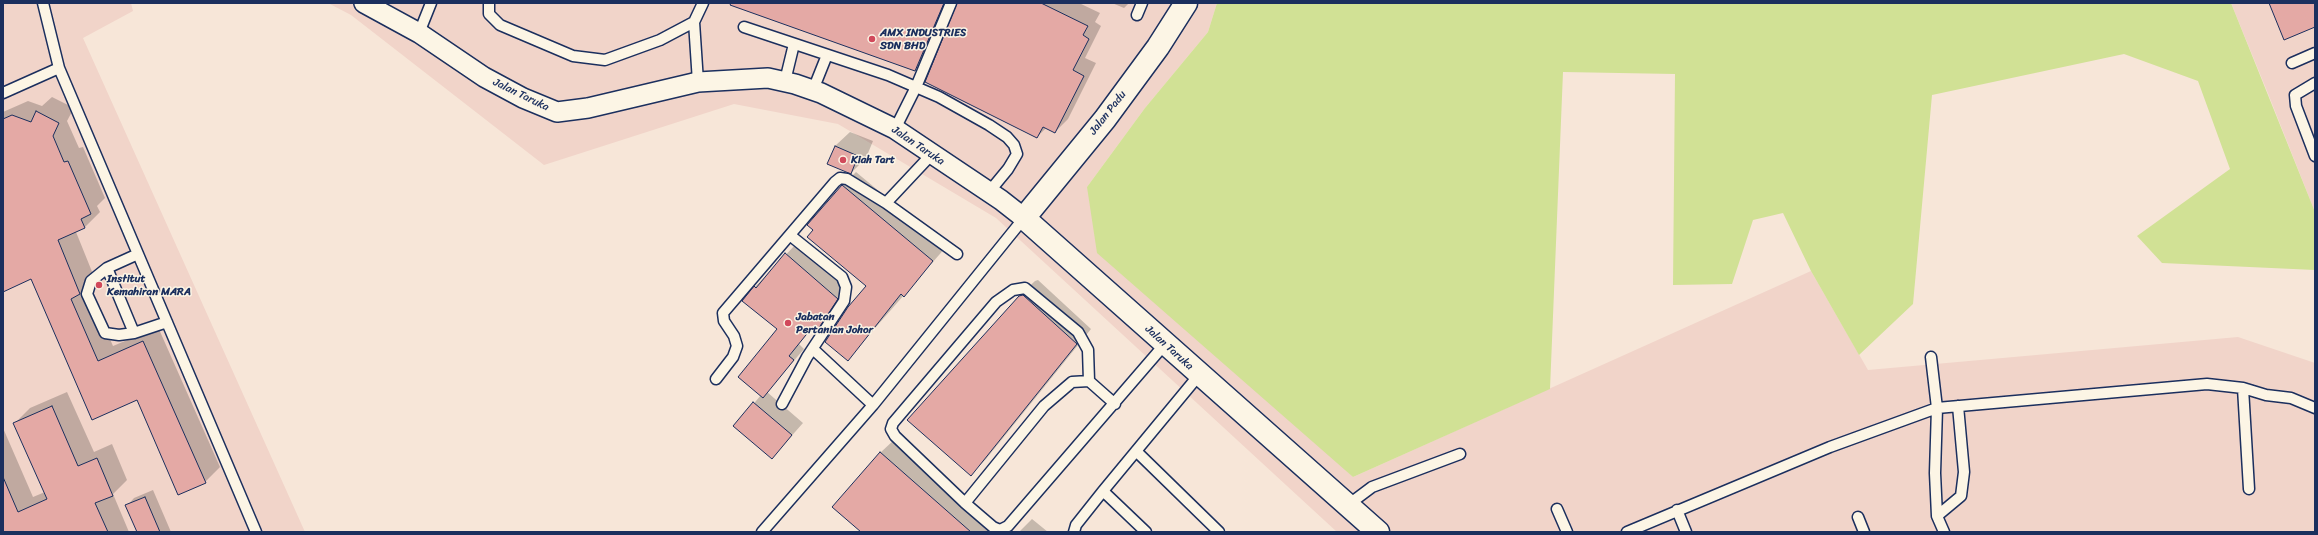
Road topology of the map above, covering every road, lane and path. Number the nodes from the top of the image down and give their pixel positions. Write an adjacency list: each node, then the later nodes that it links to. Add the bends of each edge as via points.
1 (43, 3): 17 (lane)
2 (364, 3): 12 (street, Jalan Taruka)
3 (431, 3): 12 (lane)
4 (490, 3): 10 (lane, via 489,14 500,25 573,56 605,60 660,40)
5 (703, 3): 10 (lane)
6 (951, 3): 21 (lane)
7 (1142, 3): 9 (lane)
8 (1186, 3): 29 (street, Jalan Padu, via 1158,47 1105,118)
9 (1137, 15)
10 (694, 22): 19 (lane)
11 (744, 27): 13 (lane)
12 (419, 33): 19 (street, Jalan Taruka, via 484,77 523,98 557,112 588,108)
13 (794, 44): 15 (lane); 18 (lane)
14 (2315, 53): 16 (lane)
15 (828, 55): 21 (lane); 22 (lane)
16 (2292, 63)
17 (59, 68): 23 (lane); 31 (lane)
18 (785, 81): 19 (street, Jalan Taruka, via 768,78); 22 (street, Jalan Taruka)
19 (698, 82)
20 (2315, 83): 26 (lane, via 2295,95 2296,106)
21 (916, 87): 24 (lane); 27 (lane, via 990,125 1014,145 1017,154)
22 (813, 90): 24 (street, Jalan Taruka)
23 (3, 93)
24 (895, 129): 25 (street, Jalan Taruka)
25 (931, 155): 27 (street, Jalan Taruka); 28 (lane)
26 (2315, 156)
27 (989, 192): 29 (street, Jalan Taruka)
28 (886, 203): 30 (lane, via 847,179 840,178); 32 (lane)
29 (1024, 218): 36 (street, Jalan Taruka); 45 (lane)
30 (791, 236): 37 (lane, via 842,277 846,287 844,301); 40 (lane, via 723,313 724,321 734,336 736,346 734,357)
31 (138, 254): 33 (lane); 34 (lane)
32 (957, 254)
33 (107, 268): 35 (lane); 35 (lane, via 91,281 87,294 106,333)
34 (167, 322): 35 (lane); 59 (lane)
35 (134, 333)
36 (1165, 344): 39 (street, Jalan Taruka); 44 (lane)
37 (813, 349): 43 (lane); 45 (lane)
38 (1931, 357): 47 (lane)
39 (1199, 375): 49 (lane); 54 (street, Jalan Taruka)
40 (716, 378)
41 (1089, 381): 44 (lane); 53 (lane, via 1072,382 1044,406); 53 (lane, via 1088,350 1078,332 1037,296 1025,288 1013,290 996,302 893,423 891,429 895,436)
42 (2242, 388): 46 (lane, via 2207,384); 48 (lane, via 2266,395 2292,398); 51 (lane)
43 (782, 404)
44 (1115, 404): 53 (lane, via 1008,526 1000,530 993,527)
45 (873, 405): 60 (lane)
46 (1958, 406): 47 (lane); 57 (lane, via 1964,472 1961,496)
47 (1937, 408): 56 (lane, via 1830,447); 57 (lane)
48 (2315, 408)
49 (1136, 451): 52 (lane); 63 (lane)
50 (1460, 454): 54 (lane, via 1372,487)
51 (2249, 489)
52 (1103, 490): 61 (lane, via 1076,525); 62 (lane)
53 (964, 503)
54 (1348, 506): 64 (street, Jalan Taruka)
55 (1557, 509): 65 (lane)
56 (1677, 510): 66 (lane); 67 (lane)
57 (1938, 516): 69 (lane)
58 (1858, 517): 68 (lane)
59 (256, 532)
60 (762, 532)
61 (1074, 532)
62 (1146, 532)
63 (1219, 532)
64 (1378, 532)
65 (1567, 532)
66 (1627, 532)
67 (1686, 532)
68 (1864, 532)
69 (1944, 532)

